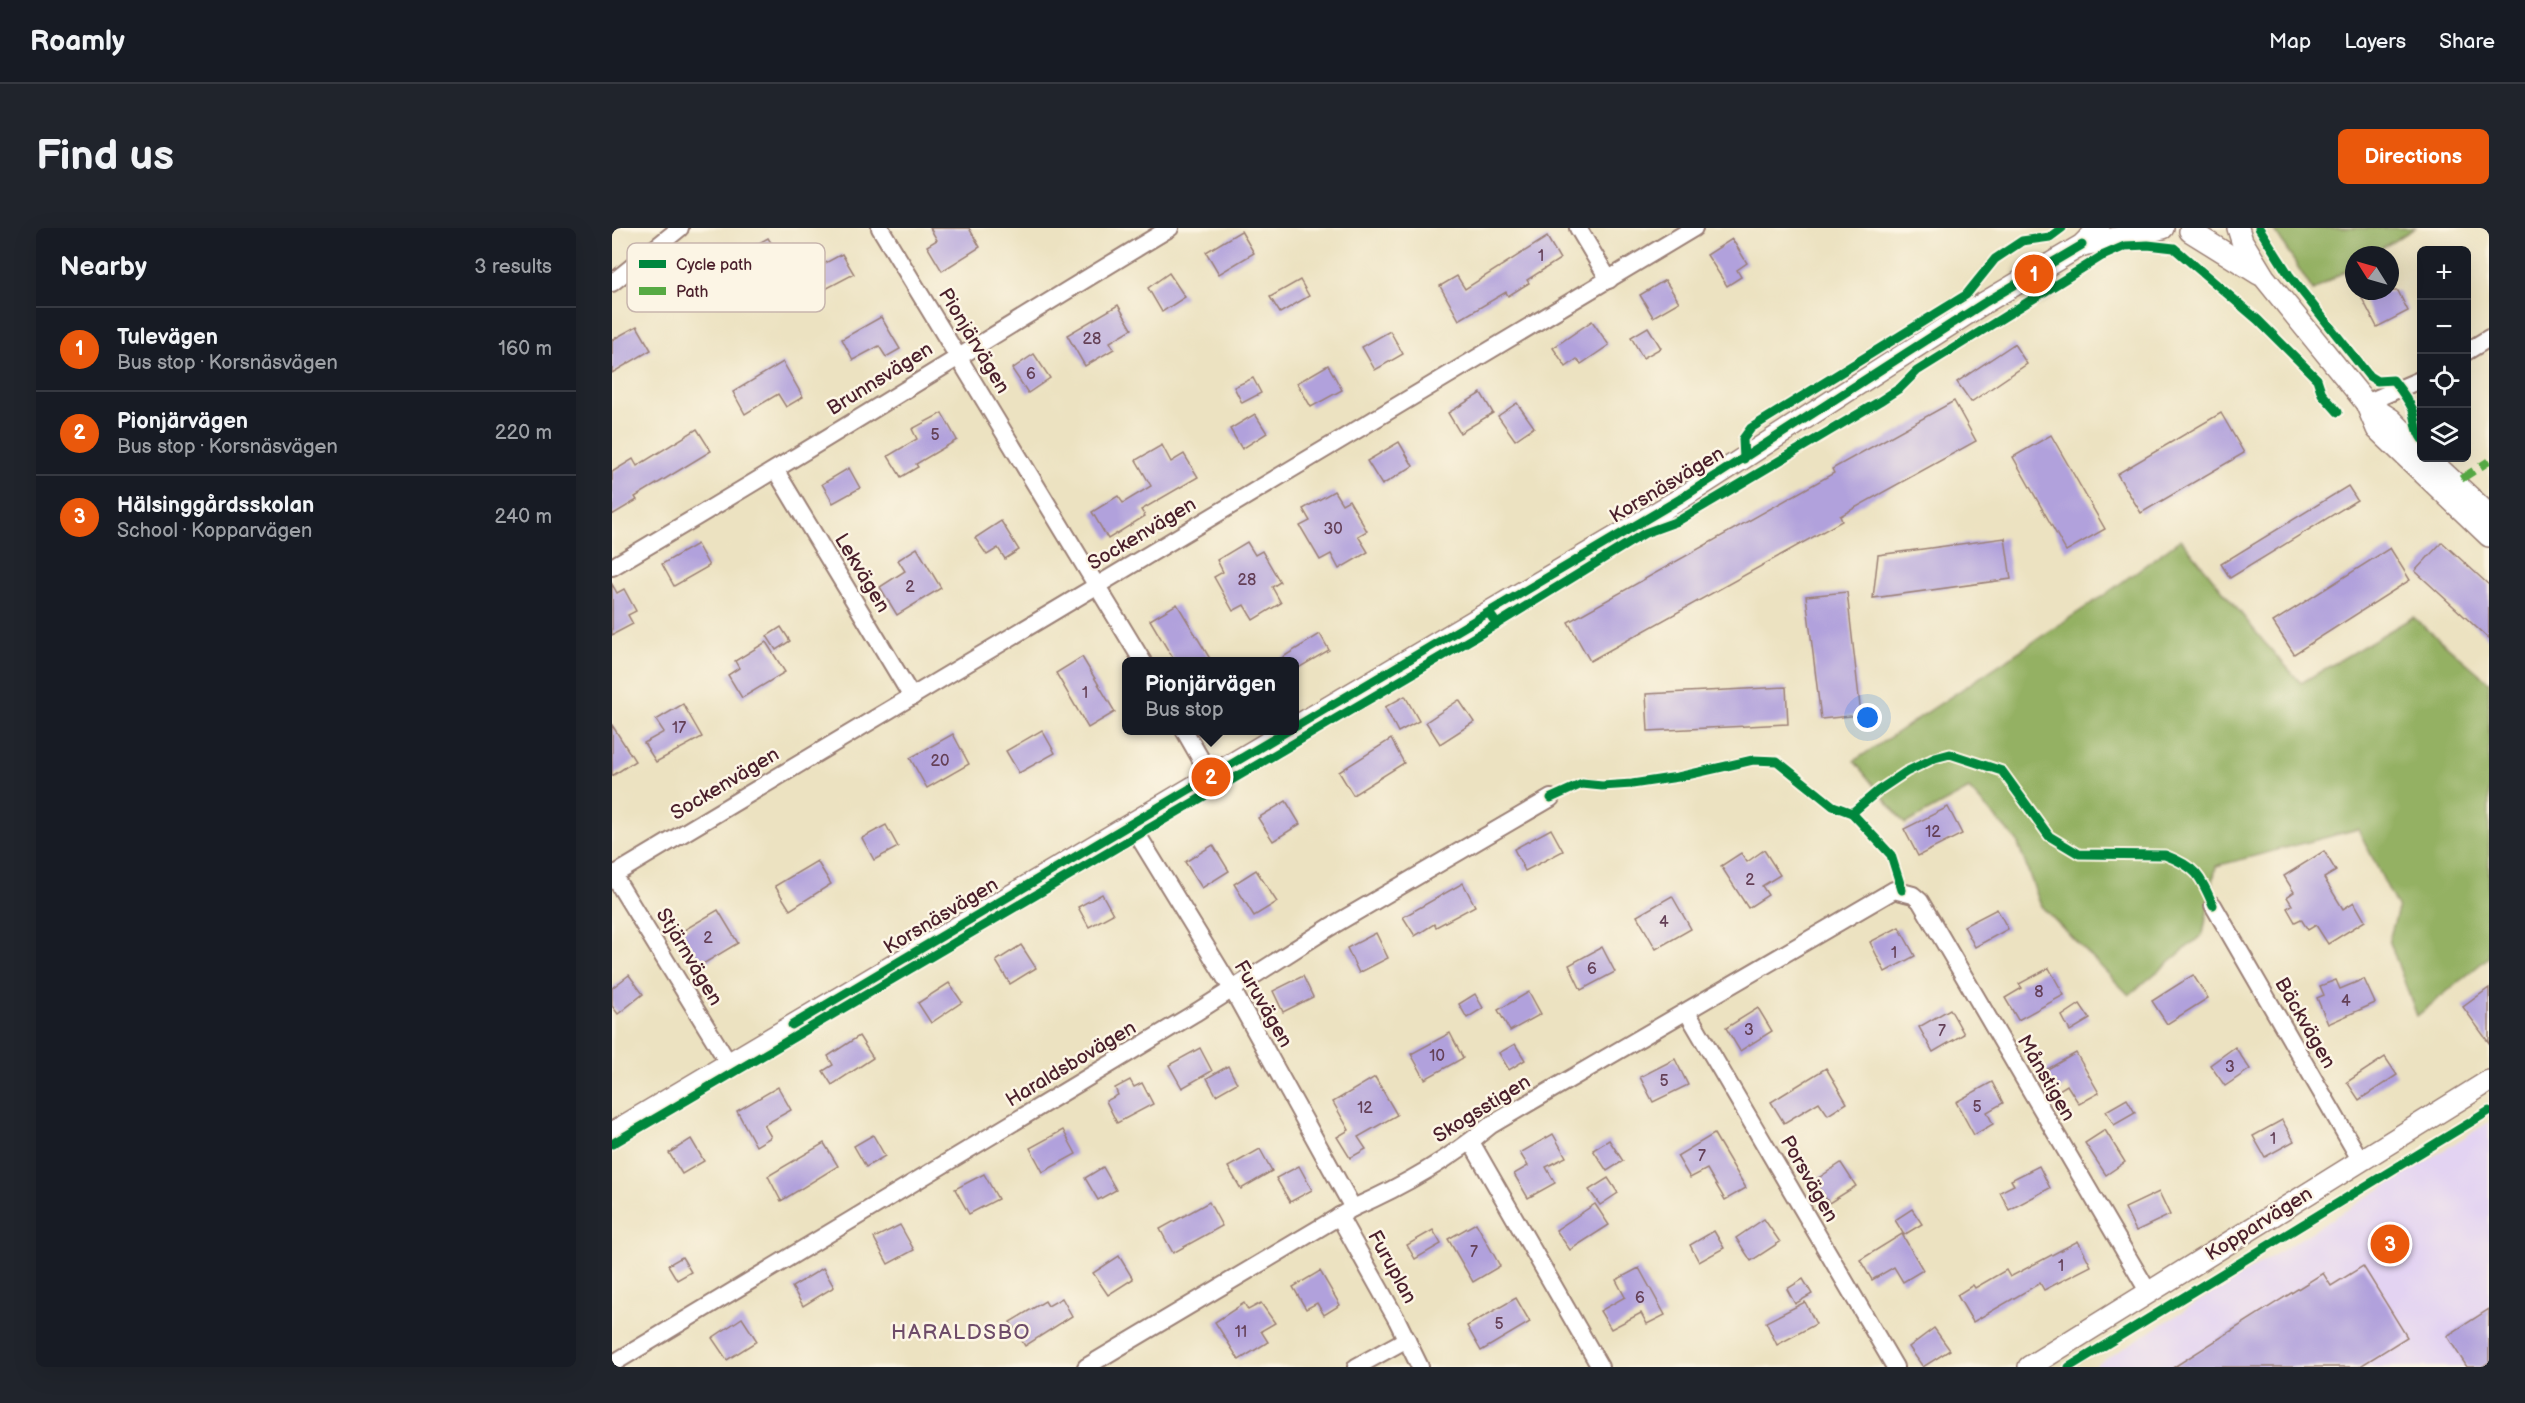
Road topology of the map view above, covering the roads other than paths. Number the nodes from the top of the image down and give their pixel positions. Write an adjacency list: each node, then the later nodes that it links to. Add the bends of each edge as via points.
1 (680, 228): 10 (street)
2 (880, 228): 18 (street, Pionjärvägen)
3 (1170, 228): 18 (street, Brunnsvägen)
4 (1578, 228): 14 (street)
5 (1694, 228): 14 (street, Sockenvägen)
6 (2099, 228): 11 (street, Korsnäsvägen)
7 (2163, 228): 11 (street, Korsnäsvägen)
8 (2238, 228): 13 (street)
9 (2189, 229): 13 (street)
10 (661, 243)
11 (2082, 245): 30 (street, Korsnäsvägen, via 1984,303 1680,499)
12 (627, 271): 15 (street)
13 (2264, 277): 20 (street)
14 (1609, 280): 27 (street, Sockenvägen)
15 (612, 283)
16 (2489, 338): 17 (street)
17 (2471, 349)
18 (958, 356): 23 (street, Brunnsvägen); 27 (street, Pionjärvägen)
19 (2417, 381): 20 (street)
20 (2366, 403): 21 (street, via 2391,419); 25 (street, via 2377,429)
21 (2417, 447)
22 (2432, 462): 24 (street)
23 (776, 471): 26 (street, Brunnsvägen); 29 (street, Lekvägen)
24 (2489, 515)
25 (2489, 536)
26 (612, 567)
27 (1098, 585): 28 (street, Pionjärvägen); 29 (street, Sockenvägen)
28 (1140, 657)
29 (912, 697): 36 (street, Sockenvägen)
30 (1299, 725)
31 (1187, 735): 33 (street)
32 (1281, 735): 33 (street, Korsnäsvägen)
33 (1211, 777): 35 (street, Korsnäsvägen)
34 (1551, 798): 39 (street, Haraldsbovägen)
35 (1131, 824): 39 (street, Furuvägen); 41 (street, Korsnäsvägen)
36 (612, 875): 41 (street, Stjärnvägen)
37 (1902, 890): 40 (street, Skogsstigen, via 1894,890); 47 (street, Månstigen, via 1920,901)
38 (2213, 905): 45 (street, Bäckvägen)
39 (1232, 989): 46 (street, Furuvägen); 49 (street, Haraldsbovägen)
40 (1687, 1012): 44 (street, Skogsstigen, via 1491,1125); 54 (street, Porsvägen)
41 (729, 1064): 43 (street, Korsnäsvägen)
42 (2489, 1081): 45 (street, Kopparvägen)
43 (612, 1133)
44 (1470, 1142): 46 (street, Skogsstigen); 53 (street)
45 (2361, 1161): 47 (street, Kopparvägen)
46 (1346, 1212): 48 (street, Furuplan); 50 (street, Skogsstigen)
47 (2149, 1293): 55 (street, Kopparvägen)
48 (1407, 1338): 51 (street); 52 (street, Furuplan)
49 (612, 1364)
50 (1086, 1367)
51 (1356, 1367)
52 (1420, 1367)
53 (1600, 1367)
54 (1895, 1367)
55 (2029, 1367)

